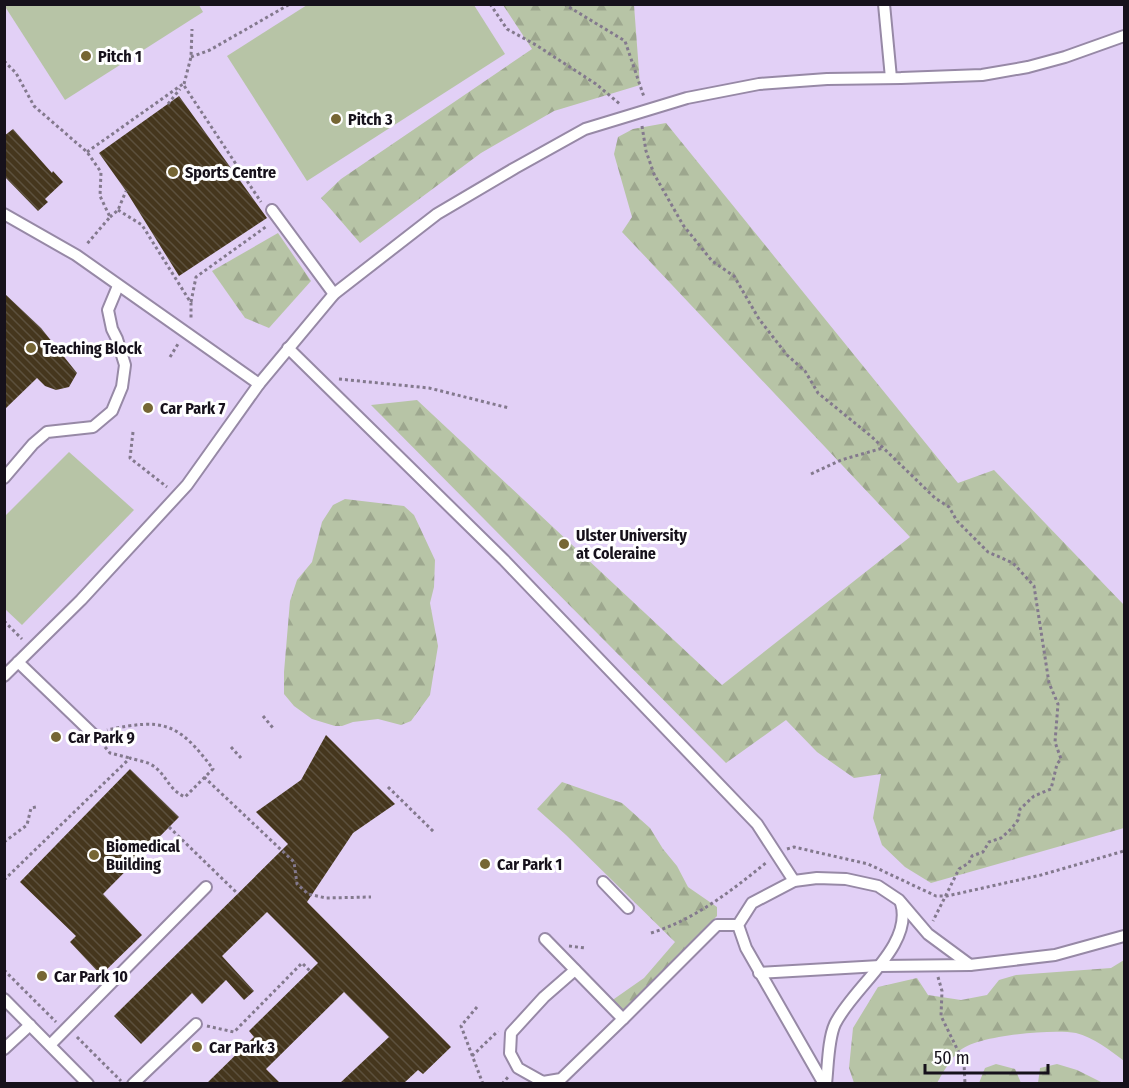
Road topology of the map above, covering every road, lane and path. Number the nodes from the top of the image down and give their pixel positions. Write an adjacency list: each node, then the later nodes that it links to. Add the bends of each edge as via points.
1 (290, 4): 7 (path)
2 (490, 4): 13 (path, via 507,29 596,84)
3 (564, 4): 12 (path, via 625,41)
4 (884, 4): 9 (lane)
5 (192, 29): 7 (path)
6 (1125, 36): 9 (lane, via 1028,68 982,75)
7 (191, 57): 10 (path)
8 (4, 61): 15 (path, via 16,73 34,106)
9 (891, 78): 12 (lane, via 759,84)
10 (183, 84): 11 (path); 15 (path); 18 (path, via 264,206)
11 (168, 104)
12 (648, 110): 13 (lane); 14 (path)
13 (632, 115): 14 (path); 24 (lane, via 585,129 437,214)
14 (642, 125): 32 (path, via 654,174 683,225 712,261 734,276 759,319 805,371 818,393)
15 (87, 152): 20 (path, via 101,172 100,196)
16 (126, 191): 17 (path)
17 (118, 210): 20 (path); 25 (path, via 142,225)
18 (272, 210): 24 (lane)
19 (4, 214): 22 (lane)
20 (110, 217): 22 (path)
21 (273, 222): 25 (path, via 196,277)
22 (76, 255): 23 (lane)
23 (118, 285): 26 (lane); 34 (lane, via 108,310 124,365 122,387 112,411 93,427 47,432)
24 (333, 294): 27 (lane)
25 (191, 303): 26 (path)
26 (186, 332): 29 (lane)
27 (288, 348): 28 (lane); 29 (lane)
28 (322, 380): 30 (path, via 429,388); 54 (lane, via 504,560 757,824)
29 (259, 384): 35 (lane)
30 (509, 408)
31 (134, 432): 35 (path, via 130,458)
32 (883, 448): 33 (path); 60 (path, via 949,507 957,521 988,552 1013,563 1034,586 1049,683 1058,704 1055,742 1061,759 1051,789 1034,796 1020,809 1011,829 989,842 959,869)
33 (811, 474)
34 (4, 478)
35 (178, 495): 38 (lane)
36 (4, 621): 37 (path)
37 (24, 641)
38 (18, 662): 39 (lane); 43 (lane)
39 (4, 676)
40 (263, 716): 42 (path)
41 (101, 726): 47 (path, via 105,730 142,723 174,729 207,758 213,769)
42 (273, 728)
43 (97, 738): 45 (path, via 110,753)
44 (231, 747): 46 (path)
45 (130, 758): 47 (path, via 150,764 174,792 184,797); 55 (path)
46 (241, 758)
47 (204, 777): 61 (path, via 294,862 297,884 308,894 326,898)
48 (388, 786): 51 (path)
49 (36, 807): 52 (path, via 31,808 27,825)
50 (169, 827): 59 (path)
51 (434, 832)
52 (4, 842)
53 (1125, 851): 60 (path)
54 (776, 854): 56 (lane); 60 (path, via 794,847 828,854 868,864 936,896); 66 (path, via 726,896 676,925)
55 (4, 880)
56 (794, 881): 62 (lane, via 846,879 878,886); 64 (lane, via 752,903)
57 (603, 882): 63 (lane)
58 (206, 887): 83 (lane)
59 (238, 894)
60 (947, 896): 65 (path)
61 (371, 897)
62 (899, 900): 65 (lane); 71 (lane, via 902,928)
63 (628, 908)
64 (738, 925): 75 (lane); 78 (lane, via 717,925)
65 (926, 931): 70 (lane)
66 (651, 933)
67 (1125, 936): 70 (lane, via 1055,955)
68 (545, 939): 73 (lane)
69 (926, 965): 70 (lane); 71 (lane); 90 (path, via 926,970 937,975 942,991 941,1017 964,1063)
70 (970, 965)
71 (880, 966): 75 (lane); 89 (lane, via 850,998 834,1026)
72 (4, 970): 79 (path)
73 (575, 970): 78 (lane); 78 (lane, via 511,1033 510,1053 518,1068 543,1082 561,1079)
74 (310, 971): 80 (path, via 302,963 234,1032)
75 (759, 973): 89 (lane)
76 (4, 999): 81 (lane)
77 (477, 1006): 88 (path, via 461,1026)
78 (623, 1019)
79 (58, 1023)
80 (196, 1024): 87 (lane)
81 (30, 1025): 83 (lane); 84 (lane)
82 (73, 1034): 85 (path)
83 (50, 1045): 86 (lane)
84 (4, 1049)
85 (121, 1082)
86 (88, 1083)
87 (133, 1083)
88 (483, 1083)
89 (825, 1083)
90 (965, 1083)

